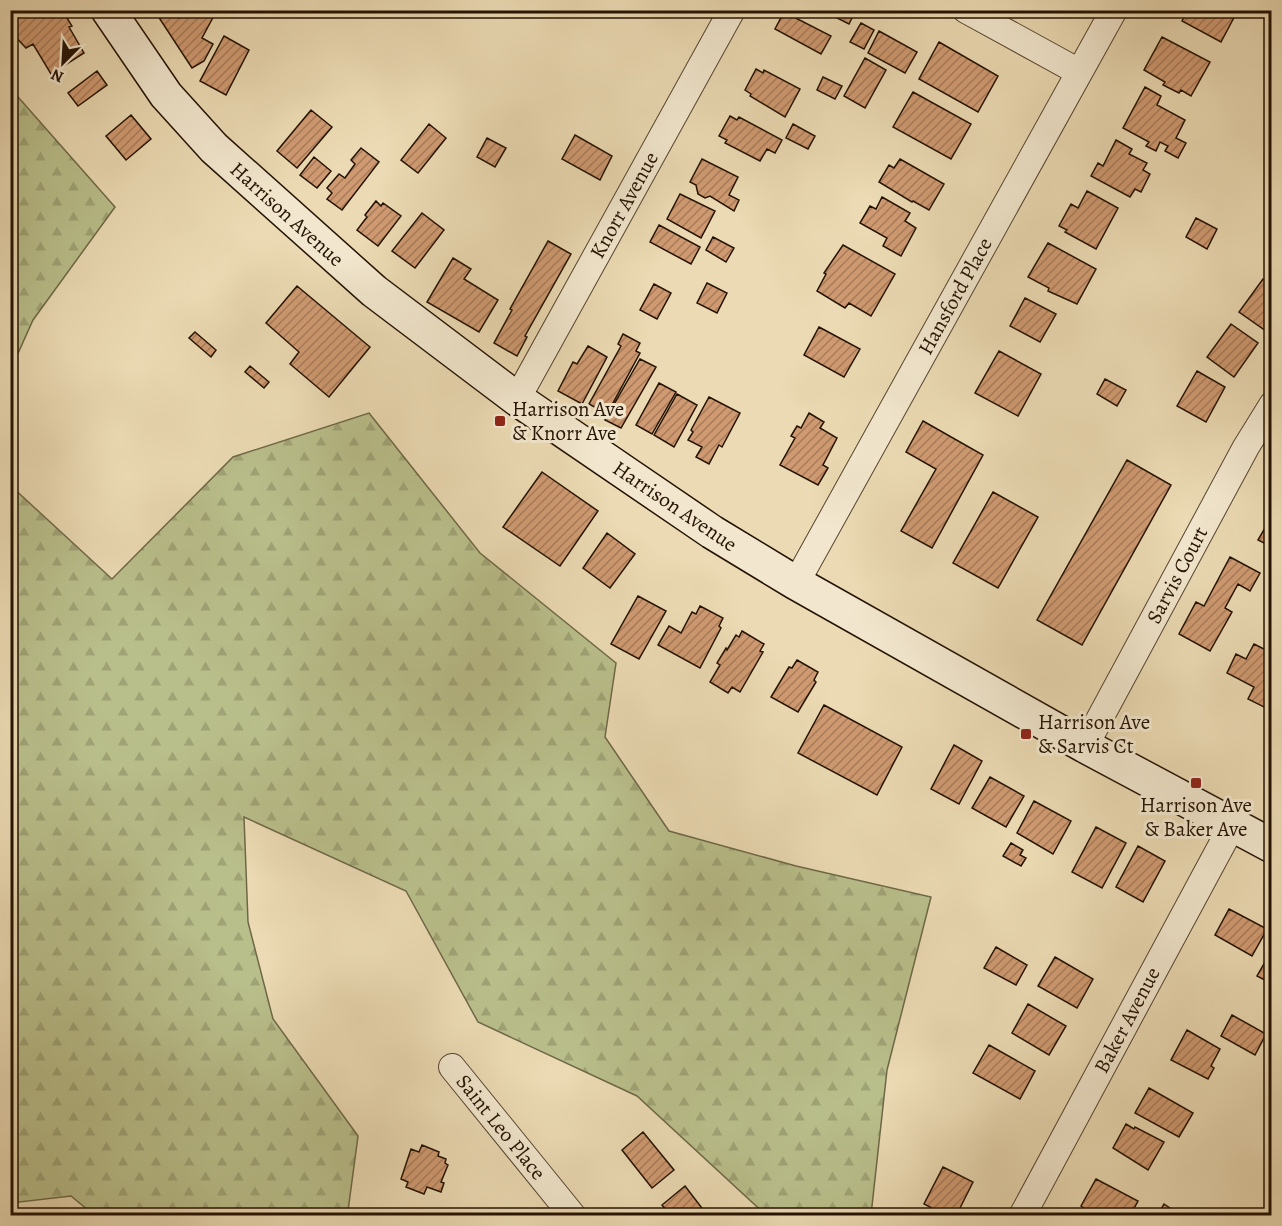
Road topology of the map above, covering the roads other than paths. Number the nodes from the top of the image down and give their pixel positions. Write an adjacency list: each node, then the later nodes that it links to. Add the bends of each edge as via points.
1 (108, 10): 6 (main road, Harrison Avenue, via 166,95 214,148 374,291)
2 (732, 10): 6 (street, Knorr Avenue)
3 (966, 10): 5 (street)
4 (1114, 10): 5 (street, Hansford Place)
5 (1079, 72): 8 (street, Hansford Place)
6 (517, 399): 8 (main road, Harrison Avenue, via 712,532)
7 (1272, 405): 9 (street, Sarvis Court)
8 (796, 583): 9 (main road, Harrison Avenue)
9 (1085, 746): 10 (main road, Harrison Avenue)
10 (1233, 824): 11 (main road, Harrison Avenue); 14 (street, Baker Avenue)
11 (1272, 846)
12 (452, 1067): 13 (street, Saint Leo Place)
13 (573, 1215)
14 (1022, 1215)

